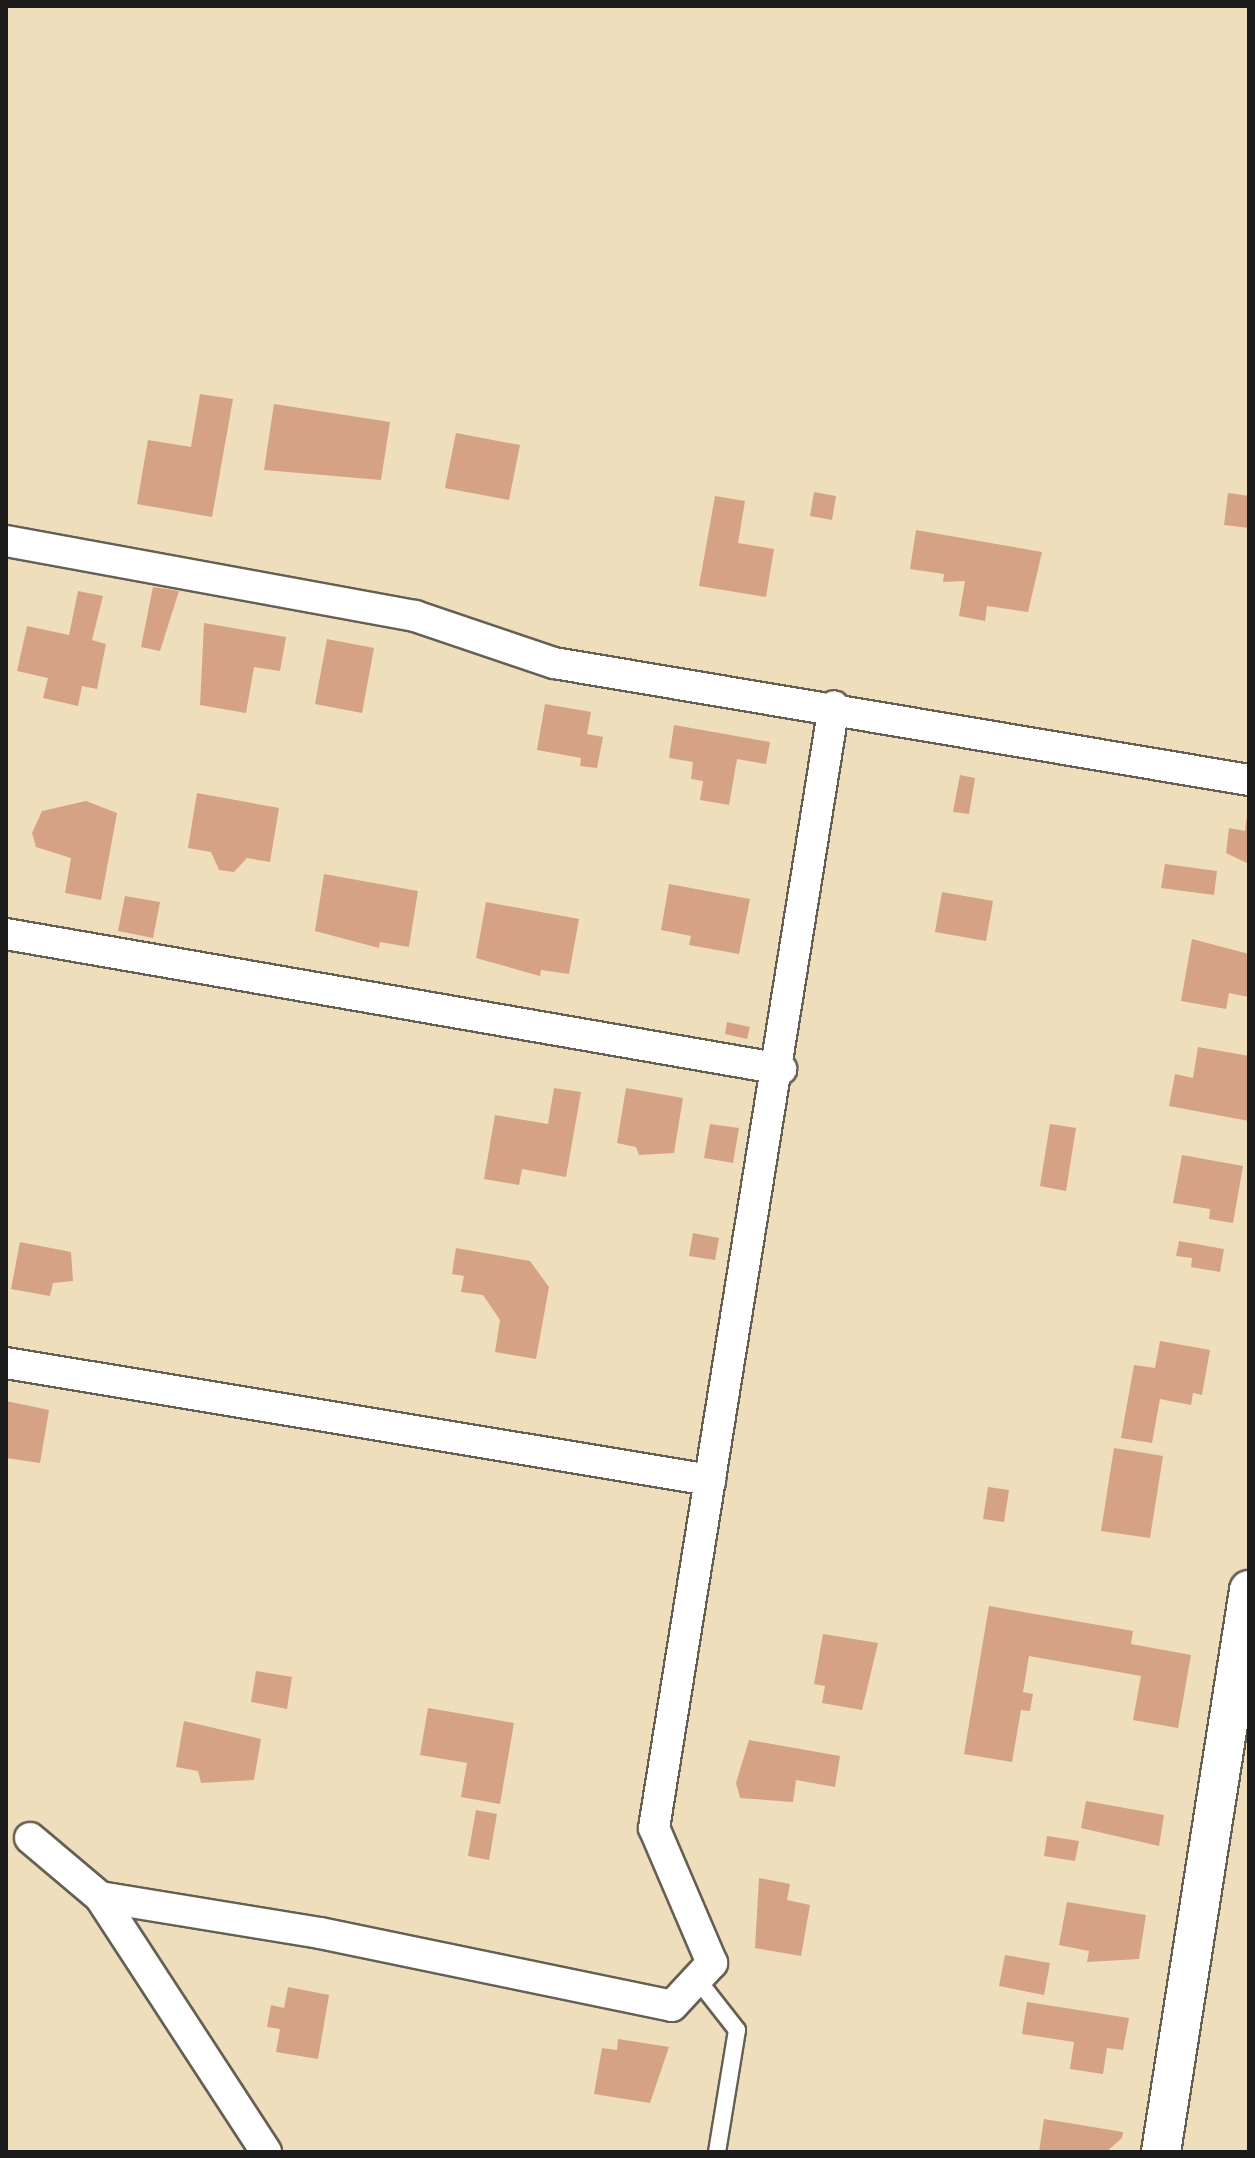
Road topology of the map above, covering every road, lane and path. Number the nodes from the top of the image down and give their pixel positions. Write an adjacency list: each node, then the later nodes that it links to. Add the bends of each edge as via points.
1 (6, 541): 2 (street, via 415,616 554,663)
2 (834, 706): 3 (street); 5 (street)
3 (1249, 780)
4 (6, 934): 5 (street)
5 (781, 1069): 7 (street)
6 (6, 1363): 7 (street)
7 (710, 1480): 11 (street, via 654,1828 712,1963)
8 (1249, 1590): 14 (street)
9 (30, 1838): 10 (street)
10 (100, 1897): 11 (street, via 320,1933 672,2006); 12 (street)
11 (697, 1979): 13 (lane, via 737,2030)
12 (266, 2152)
13 (717, 2152)
14 (1161, 2152)

